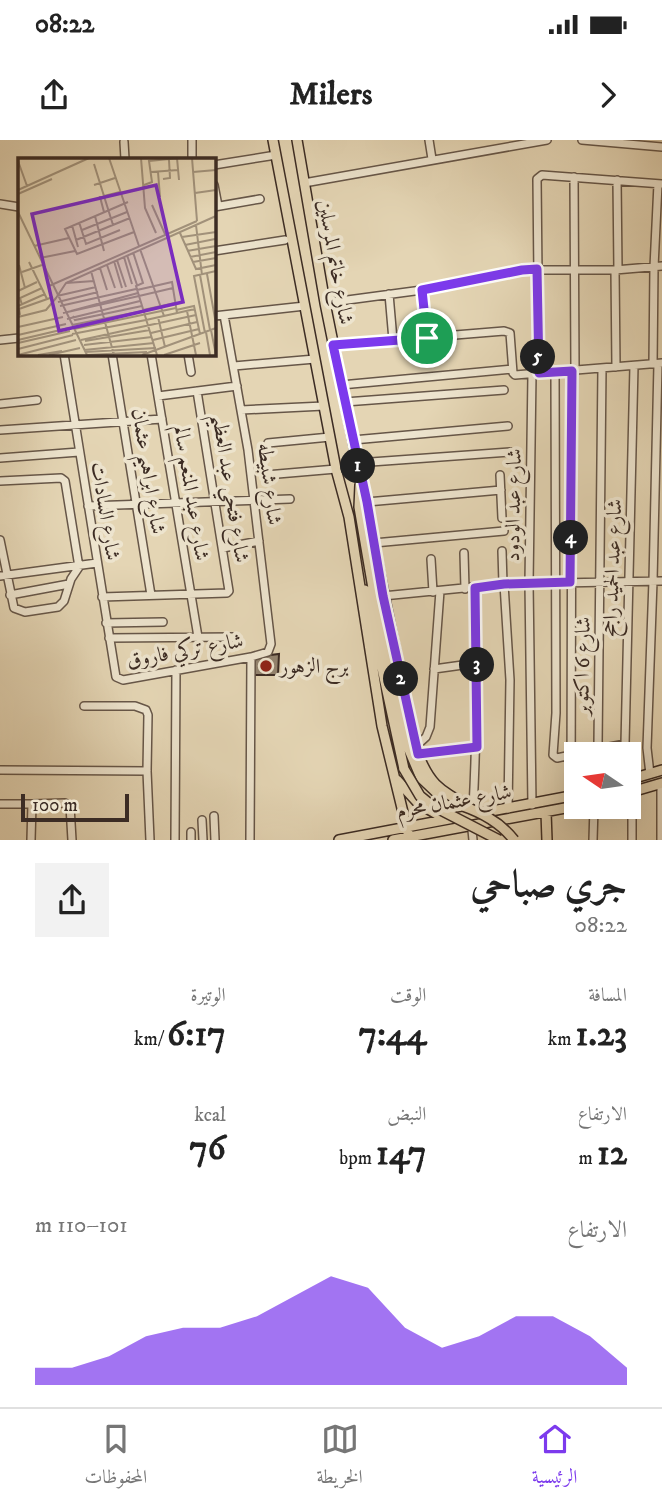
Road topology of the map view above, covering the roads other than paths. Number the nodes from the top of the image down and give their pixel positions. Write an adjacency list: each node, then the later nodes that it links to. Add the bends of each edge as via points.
1 (192, 140): 14 (street)
2 (274, 140): 12 (main road, شارع خاتم المرسلين)
3 (297, 140): 19 (main road, شارع خاتم المرسلين)
4 (429, 140): 15 (street)
5 (479, 140): 11 (street)
6 (547, 140): 9 (street)
7 (582, 140): 10 (street)
8 (124, 142): 13 (street)
9 (518, 142): 11 (street)
10 (662, 147)
11 (480, 150): 15 (street)
12 (276, 155): 16 (street); 34 (main road, شارع خاتم المرسلين)
13 (125, 158)
14 (192, 158)
15 (432, 159): 19 (street)
16 (215, 165)
17 (574, 177): 18 (street); 28 (street, شارع عبد الودود, via 542,175 537,182); 30 (street)
18 (617, 180): 20 (street); 29 (street)
19 (304, 183): 33 (main road, شارع خاتم المرسلين)
20 (660, 184): 27 (street)
21 (260, 199): 24 (street)
22 (0, 204): 23 (street)
23 (18, 206)
24 (216, 206)
25 (285, 240): 26 (street)
26 (215, 251)
27 (658, 266): 29 (street); 47 (street)
28 (537, 269): 30 (street); 31 (street); 56 (street, شارع عبد الودود)
29 (617, 270): 30 (street); 50 (street)
30 (574, 271): 53 (street)
31 (422, 290): 32 (street); 38 (street)
32 (389, 294): 33 (street); 40 (street)
33 (325, 303): 41 (main road, شارع خاتم المرسلين)
34 (305, 306): 35 (street); 46 (main road, شارع خاتم المرسلين)
35 (224, 315): 36 (street); 48 (street, شارع شبيطه)
36 (215, 316)
37 (18, 338): 39 (street)
38 (427, 338): 40 (street); 52 (street, via 508,331)
39 (0, 340)
40 (393, 340): 41 (street)
41 (333, 345): 57 (main road, شارع خاتم المرسلين)
42 (64, 355): 69 (street, شارع السادات)
43 (112, 355): 68 (street, شارع ابراهيم عثمان)
44 (151, 355): 61 (street, شارع عبد المنعم سالم)
45 (188, 355): 54 (street)
46 (315, 359): 48 (street); 65 (main road, شارع خاتم المرسلين)
47 (658, 364): 49 (street); 106 (street)
48 (234, 366): 58 (street, شارع شبيطه)
49 (634, 366): 50 (street); 105 (street, شارع عبد الحميد راجح)
50 (616, 367): 51 (street)
51 (602, 368): 53 (street); 109 (street, شارع 6 اكتوبر)
52 (512, 371): 56 (street); 57 (street)
53 (573, 371): 55 (street); 108 (street)
54 (191, 372)
55 (555, 372): 56 (street); 107 (street)
56 (536, 374): 110 (street, شارع عبد الودود)
57 (341, 385): 63 (main road, شارع خاتم المرسلين)
58 (237, 386): 60 (street); 66 (street, شارع شبيطه)
59 (504, 390): 63 (street)
60 (197, 391): 61 (street); 87 (street, شارع فتحي عبد العظيم)
61 (158, 396): 67 (street, شارع عبد المنعم سالم)
62 (37, 400): 64 (street)
63 (345, 402): 73 (main road, شارع خاتم المرسلين)
64 (0, 404)
65 (324, 406): 66 (street); 72 (main road, شارع خاتم المرسلين)
66 (241, 410): 86 (street, شارع شبيطه)
67 (162, 419): 68 (street); 88 (street, شارع عبد المنعم سالم)
68 (123, 422): 69 (street); 90 (street, شارع ابراهيم عثمان)
69 (75, 426): 71 (street); 75 (street, شارع السادات)
70 (508, 426): 73 (street)
71 (0, 430)
72 (330, 438): 74 (street); 79 (main road, شارع خاتم المرسلين)
73 (353, 440): 78 (main road, شارع خاتم المرسلين)
74 (268, 443)
75 (79, 452): 77 (street); 91 (street, شارع السادات)
76 (510, 452): 78 (street)
77 (0, 458)
78 (357, 463): 82 (main road, شارع خاتم المرسلين)
79 (336, 469): 80 (street); 92 (main road, شارع خاتم المرسلين)
80 (266, 475)
81 (500, 475): 84 (street)
82 (361, 479): 89 (main road, شارع خاتم المرسلين); 137 (main road, via 359,507 375,600 407,745)
83 (0, 481): 103 (street, via 63,479)
84 (501, 489): 89 (street); 93 (street)
85 (290, 499): 86 (street)
86 (254, 500): 87 (street); 96 (street, شارع شبيطه)
87 (215, 501): 88 (street); 98 (street, شارع فتحي عبد العظيم)
88 (176, 502): 90 (street); 117 (street, شارع عبد المنعم سالم)
89 (367, 502): 97 (main road, شارع خاتم المرسلين)
90 (136, 503): 91 (street); 118 (street, شارع ابراهيم عثمان)
91 (88, 506): 102 (street, شارع السادات)
92 (349, 517): 144 (main road, شارع خاتم المرسلين, via 382,726); 172 (main road, bridge, via 404,769 431,805)
93 (502, 518)
94 (504, 531): 97 (street)
95 (0, 540): 104 (street)
96 (259, 541): 98 (street); 126 (street, شارع شبيطه, via 271,644)
97 (374, 543): 119 (main road, شارع خاتم المرسلين)
98 (223, 548): 117 (street, شارع فتحي عبد العظيم, via 229,591)
99 (502, 551): 112 (street)
100 (464, 553): 114 (street)
101 (431, 559): 115 (street)
102 (97, 563): 103 (street); 120 (street, شارع السادات)
103 (79, 565): 104 (street); 111 (street)
104 (3, 576): 116 (street)
105 (628, 581): 106 (street); 109 (street); 135 (street, شارع عبد الحميد راجح)
106 (656, 581): 142 (street, via 647,748)
107 (555, 582): 108 (street); 110 (street); 138 (street, via 553,755)
108 (570, 582): 109 (street); 133 (street)
109 (601, 582): 134 (street, شارع 6 اكتوبر)
110 (529, 583): 112 (street); 150 (street, شارع عبد الودود)
111 (69, 584): 116 (street); 116 (street, via 64,601 54,608 20,612)
112 (504, 584): 113 (street); 152 (street, via 510,680)
113 (475, 588): 114 (street); 128 (street)
114 (465, 589): 115 (street)
115 (436, 591): 119 (street); 129 (street)
116 (10, 594)
117 (191, 594): 118 (street); 123 (street, شارع عبد المنعم سالم)
118 (151, 595): 120 (street)
119 (383, 596): 137 (main road, شارع خاتم المرسلين)
120 (102, 597): 122 (street, شارع السادات)
121 (163, 622): 122 (street)
122 (106, 624): 125 (street, شارع السادات)
123 (198, 637): 124 (street); 125 (street)
124 (233, 637)
125 (108, 638): 131 (street, شارع السادات)
126 (263, 653): 127 (street, شارع تركي فاروق)
127 (251, 657): 130 (street, شارع تركي فاروق); 168 (street)
128 (477, 663): 129 (street); 136 (street)
129 (434, 669): 137 (street, via 430,727)
130 (176, 670): 131 (street, شارع تركي فاروق, via 123,680); 167 (street)
131 (114, 674)
132 (84, 706): 141 (street, via 146,710)
133 (571, 742)
134 (601, 742)
135 (625, 742)
136 (477, 747): 137 (street); 153 (street)
137 (415, 755): 153 (main road, شارع خاتم المرسلين, via 436,786); 173 (main road, bridge, via 431,790 488,818)
138 (564, 756)
139 (0, 770): 141 (street)
140 (662, 770): 142 (main road)
141 (148, 771): 166 (street)
142 (650, 774): 143 (main road)
143 (641, 776)
144 (396, 779): 159 (main road, via 418,803); 160 (main road, شارع خاتم المرسلين)
145 (662, 783): 146 (main road); 177 (street)
146 (641, 790)
147 (564, 798): 150 (main road, شارع عثمان محرم)
148 (0, 804): 149 (street)
149 (32, 804): 164 (street); 165 (street, via 70,806)
150 (532, 805): 152 (main road, شارع عثمان محرم)
151 (564, 808): 154 (main road, شارع عثمان محرم)
152 (508, 809): 153 (main road, شارع عثمان محرم)
153 (477, 811): 159 (main road, شارع عثمان محرم)
154 (546, 812): 161 (main road, شارع عثمان محرم); 174 (main road)
155 (214, 816): 163 (street)
156 (594, 819): 175 (street)
157 (631, 819): 176 (street)
158 (202, 820): 162 (street)
159 (446, 820): 160 (main road, شارع عثمان محرم); 161 (main road)
160 (408, 832): 161 (main road, شارع عثمان محرم); 169 (main road, شارع عثمان محرم); 170 (main road, شارع عثمان محرم)
161 (469, 832): 171 (main road)
162 (203, 837): 163 (street)
163 (215, 837)
164 (32, 840)
165 (72, 840)
166 (150, 840)
167 (175, 840)
168 (250, 840)
169 (339, 840)
170 (393, 840)
171 (490, 840)
172 (499, 840)
173 (514, 840)
174 (547, 840)
175 (593, 840)
176 (632, 840)
177 (661, 840)

